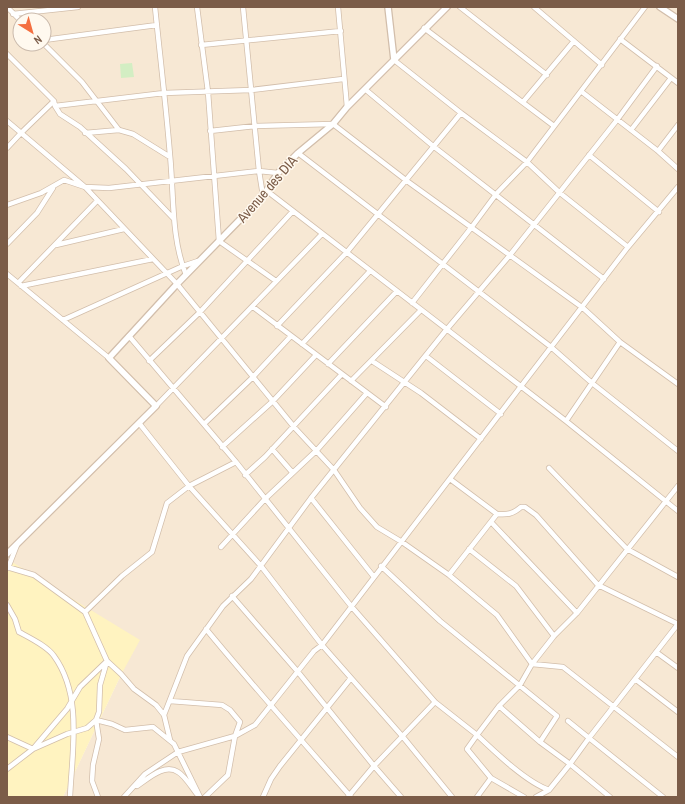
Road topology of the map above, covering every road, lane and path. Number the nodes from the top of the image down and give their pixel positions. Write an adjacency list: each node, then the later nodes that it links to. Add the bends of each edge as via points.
1 (78, 7): 12 (street)
2 (155, 7): 15 (street)
3 (197, 7): 22 (street)
4 (243, 7): 20 (street)
5 (338, 7): 17 (street)
6 (388, 7): 25 (street)
7 (447, 7): 16 (street, Avenue des DIA)
8 (460, 7): 28 (street)
9 (534, 7): 21 (street)
10 (645, 7): 19 (street)
11 (660, 7): 14 (street)
12 (53, 8): 13 (street)
13 (26, 12)
14 (678, 19)
15 (157, 25): 18 (street); 36 (street)
16 (424, 28): 25 (street, Avenue des DIA); 38 (street)
17 (341, 31): 20 (street); 30 (street)
18 (52, 39)
19 (620, 39): 26 (street); 27 (street)
20 (246, 41): 22 (street); 32 (street)
21 (574, 41): 26 (street); 28 (street)
22 (201, 45): 34 (street)
23 (52, 52): 37 (street, via 82,82)
24 (7, 54): 39 (street)
25 (394, 60): 33 (street, Avenue des DIA); 41 (street)
26 (602, 64): 35 (street)
27 (656, 66): 29 (street); 42 (street)
28 (547, 75): 38 (street)
29 (671, 78): 31 (street); 49 (street)
30 (343, 79): 32 (street); 40 (street)
31 (678, 83)
32 (251, 90): 34 (street); 45 (street)
33 (366, 90): 40 (street, Avenue des DIA); 53 (street)
34 (208, 92): 36 (street); 50 (street)
35 (582, 92): 42 (street); 46 (street)
36 (164, 93): 37 (street); 58 (street)
37 (95, 101): 39 (street); 48 (street)
38 (523, 102): 46 (street)
39 (55, 104): 51 (street); 52 (street, via 60,114)
40 (347, 107): 44 (street, Avenue des DIA)
41 (461, 113): 53 (street); 59 (street)
42 (617, 120): 49 (street); 57 (street)
43 (7, 121): 51 (street)
44 (333, 124): 45 (street); 56 (street, Avenue des DIA); 66 (street)
45 (255, 126): 50 (street); 61 (street)
46 (554, 126): 59 (street)
47 (678, 126): 55 (street)
48 (119, 130): 52 (street); 58 (street, via 134,134)
49 (631, 130): 55 (street)
50 (210, 131): 63 (street)
51 (20, 133): 54 (street); 68 (street)
52 (85, 133): 67 (street, via 126,169)
53 (433, 146): 66 (street); 71 (street)
54 (7, 148)
55 (658, 151): 60 (street)
56 (298, 153): 62 (street, Avenue des DIA); 77 (street)
57 (589, 155): 72 (street); 76 (street)
58 (170, 157): 65 (street)
59 (526, 162): 71 (street); 72 (street)
60 (678, 169)
61 (259, 171): 62 (street); 63 (street); 70 (street)
62 (278, 173): 70 (street, Avenue des DIA)
63 (214, 176): 65 (street); 83 (street)
64 (64, 180): 68 (street); 74 (street, via 41,193); 84 (street, via 50,190 37,213)
65 (171, 180): 67 (street); 78 (street)
66 (407, 181): 77 (street); 80 (street)
67 (140, 185): 68 (street); 78 (street)
68 (85, 187): 73 (street)
69 (678, 187): 76 (street)
70 (265, 193): 75 (street); 83 (street, Avenue des DIA)
71 (496, 193): 79 (street); 80 (street)
72 (560, 193): 79 (street); 86 (street)
73 (97, 201): 81 (street); 85 (street)
74 (7, 205)
75 (293, 211): 82 (street); 91 (street)
76 (659, 212): 86 (street)
77 (378, 215): 87 (street); 92 (street)
78 (174, 219): 93 (street)
79 (534, 225): 88 (street); 98 (street)
80 (471, 228): 88 (street); 92 (street)
81 (124, 229): 85 (street); 89 (street)
82 (322, 234): 87 (street); 99 (street)
83 (219, 241): 90 (street, Avenue des DIA); 91 (street)
84 (7, 244)
85 (55, 245): 101 (street)
86 (628, 248): 98 (street)
87 (347, 252): 94 (street); 110 (street)
88 (510, 255): 103 (street); 106 (street)
89 (153, 259): 96 (street); 101 (street)
90 (200, 261): 93 (street); 97 (street, Avenue des DIA)
91 (247, 261): 99 (street); 108 (street)
92 (442, 265): 103 (street); 104 (street)
93 (183, 266): 96 (street); 97 (street)
94 (370, 271): 102 (street); 116 (street)
95 (7, 274): 101 (street)
96 (168, 274): 100 (street); 109 (street)
97 (186, 275): 100 (street, Avenue des DIA)
98 (604, 278): 106 (street)
99 (276, 281): 105 (street)
100 (177, 284): 108 (street); 112 (street, Avenue des DIA)
101 (20, 285): 109 (street)
102 (397, 291): 104 (street); 123 (street)
103 (478, 292): 111 (street); 117 (street)
104 (412, 303): 107 (street)
105 (253, 307): 110 (street); 114 (street)
106 (582, 308): 115 (street); 117 (street)
107 (420, 310): 111 (street); 121 (street)
108 (200, 312): 114 (street); 122 (street)
109 (63, 320): 120 (street)
110 (277, 326): 113 (street)
111 (447, 329): 119 (street); 130 (street)
112 (129, 336): 120 (street, Avenue des DIA); 122 (street)
113 (291, 336): 116 (street); 125 (street)
114 (222, 338): 125 (street); 131 (street)
115 (620, 342): 128 (street); 129 (street)
116 (302, 344): 118 (street)
117 (552, 347): 128 (street); 130 (street)
118 (316, 355): 123 (street); 133 (street)
119 (426, 356): 127 (street); 136 (street)
120 (109, 358): 134 (street)
121 (372, 360): 126 (street); 127 (street)
122 (149, 361): 131 (street)
123 (328, 364): 124 (street)
124 (342, 374): 126 (street); 140 (street)
125 (253, 377): 133 (street); 139 (street)
126 (351, 381): 132 (street)
127 (405, 382): 135 (street); 141 (street)
128 (592, 383): 137 (street); 145 (street)
129 (678, 384)
130 (521, 387): 136 (street); 137 (street)
131 (173, 390): 134 (street); 139 (street)
132 (368, 393): 135 (street); 144 (street)
133 (273, 401): 140 (street); 142 (street)
134 (156, 406): 138 (street)
135 (386, 407): 148 (street)
136 (501, 414): 141 (street)
137 (566, 421): 156 (street)
138 (139, 423): 152 (street); 162 (street)
139 (204, 424): 142 (street)
140 (294, 427): 143 (street); 144 (street)
141 (481, 439): 151 (street)
142 (222, 447): 146 (street)
143 (272, 449): 149 (street); 150 (street)
144 (316, 450): 148 (street); 149 (street)
145 (678, 451)
146 (236, 462): 150 (street); 152 (street)
147 (549, 468): 166 (street)
148 (334, 470): 155 (street); 163 (street, via 360,508 377,527)
149 (292, 472): 154 (street)
150 (246, 474): 154 (street)
151 (450, 479): 158 (street); 163 (street)
152 (189, 486): 161 (street); 178 (street, via 167,503 152,552)
153 (678, 486): 156 (street)
154 (264, 498): 160 (street); 161 (street)
155 (311, 498): 160 (street); 172 (street)
156 (666, 502): 157 (street); 166 (street)
157 (678, 511)
158 (497, 514): 159 (street); 174 (street, via 508,515 525,507 536,515)
159 (491, 522): 165 (street); 179 (street)
160 (288, 528): 168 (street); 177 (street)
161 (232, 534): 164 (street); 168 (street)
162 (18, 541): 167 (street); 170 (street)
163 (402, 542): 169 (street); 171 (street)
164 (221, 547)
165 (469, 549): 171 (street); 182 (street, via 516,586)
166 (627, 549): 173 (street); 174 (street)
167 (7, 554)
168 (261, 566): 175 (street); 183 (street)
169 (381, 566): 172 (street); 191 (street, via 440,621)
170 (8, 567): 178 (street, via 34,576)
171 (449, 576): 186 (street, via 496,615)
172 (374, 577): 177 (street)
173 (678, 577)
174 (598, 585): 179 (street); 180 (street)
175 (232, 596): 181 (street); 188 (street)
176 (7, 605): 192 (street, via 19,632 54,655)
177 (351, 606): 183 (street); 194 (street)
178 (84, 612): 185 (street)
179 (577, 613): 182 (street)
180 (678, 624): 184 (street)
181 (206, 629): 193 (street, via 187,656); 195 (street)
182 (554, 636): 186 (street)
183 (322, 645): 188 (street); 189 (street)
184 (656, 652): 187 (street); 190 (street)
185 (107, 661): 192 (street, via 80,687); 200 (street); 201 (street, via 100,685 99,712)
186 (532, 664): 191 (street); 197 (street, via 563,667)
187 (678, 668)
188 (298, 672): 195 (street); 198 (street)
189 (351, 678): 198 (street); 207 (street)
190 (636, 679): 197 (street); 199 (street)
191 (520, 685): 196 (street); 211 (street, via 557,716)
192 (72, 700): 203 (street, via 75,720); 212 (street)
193 (170, 701): 200 (street); 205 (street, via 222,705 240,722)
194 (435, 702): 204 (street); 207 (street)
195 (270, 706): 205 (street, via 255,725); 209 (street)
196 (500, 706): 204 (street); 211 (street)
197 (614, 706): 208 (street); 214 (street)
198 (327, 708): 209 (street); 216 (street)
199 (678, 712)
200 (164, 715): 210 (street)
201 (96, 720): 203 (street, via 87,728); 210 (street, via 125,730 152,727); 222 (street, via 99,739 92,781)
202 (568, 721): 208 (street)
203 (73, 732): 212 (street); 221 (street)
204 (477, 735): 218 (street, via 467,749); 220 (street, via 512,765)
205 (235, 736): 213 (street); 225 (street, via 228,775)
206 (7, 737): 212 (street)
207 (403, 737): 216 (street); 229 (street)
208 (589, 738): 215 (street); 234 (street)
209 (302, 739): 226 (street, via 271,779); 227 (street)
210 (170, 740): 213 (street)
211 (540, 742): 215 (street)
212 (33, 749): 217 (street)
213 (178, 752): 219 (street, via 145,774); 224 (street)
214 (678, 757)
215 (570, 764): 220 (street); 233 (street)
216 (374, 766): 227 (street); 228 (street)
217 (7, 769)
218 (491, 778): 230 (street); 231 (street)
219 (134, 788): 223 (street); 224 (street, via 157,772 168,770 178,772)
220 (549, 790): 232 (street)
221 (70, 797)
222 (98, 797)
223 (124, 797)
224 (200, 797)
225 (205, 797)
226 (263, 797)
227 (350, 797)
228 (401, 797)
229 (452, 797)
230 (477, 797)
231 (524, 797)
232 (536, 797)
233 (610, 797)
234 (663, 797)

